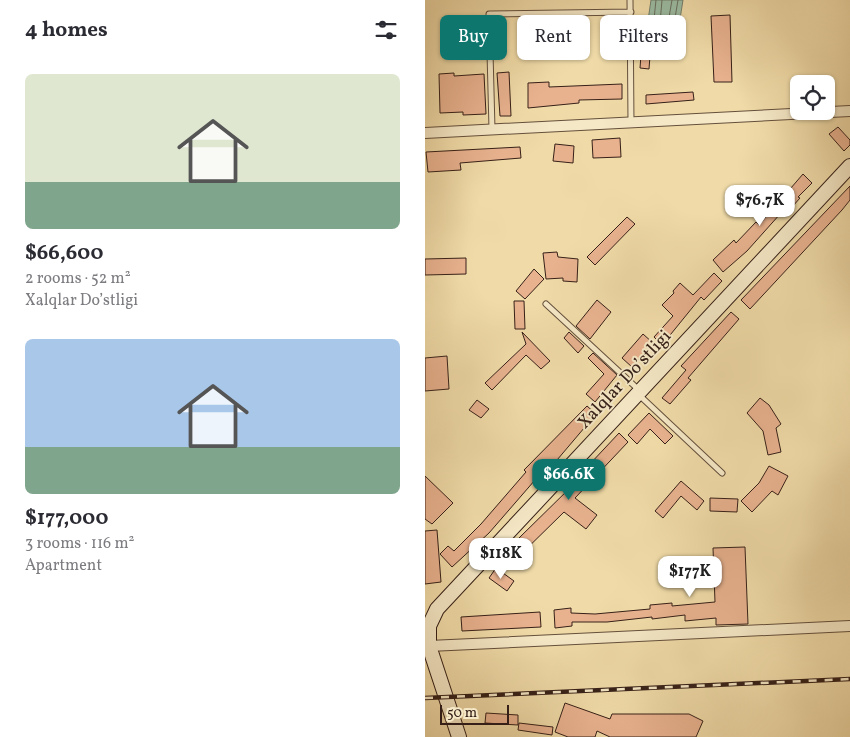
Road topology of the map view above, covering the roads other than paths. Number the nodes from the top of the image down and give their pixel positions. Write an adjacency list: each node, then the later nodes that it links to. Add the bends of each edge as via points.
1 (630, 0): 2 (lane)
2 (631, 12): 4 (lane); 5 (lane, via 489,14)
3 (850, 111): 4 (street)
4 (631, 123): 5 (street)
5 (492, 130): 6 (street)
6 (425, 134)
7 (850, 166): 9 (main road, Xalqlar Do’stligi)
8 (546, 304): 9 (lane)
9 (639, 393): 10 (lane); 11 (main road, Xalqlar Do’stligi)
10 (722, 473)
11 (429, 616): 13 (main road, Xalqlar Do’stligi)
12 (850, 626): 13 (street)
13 (426, 643): 14 (main road, Xalqlar Do’stligi)
14 (459, 737)

